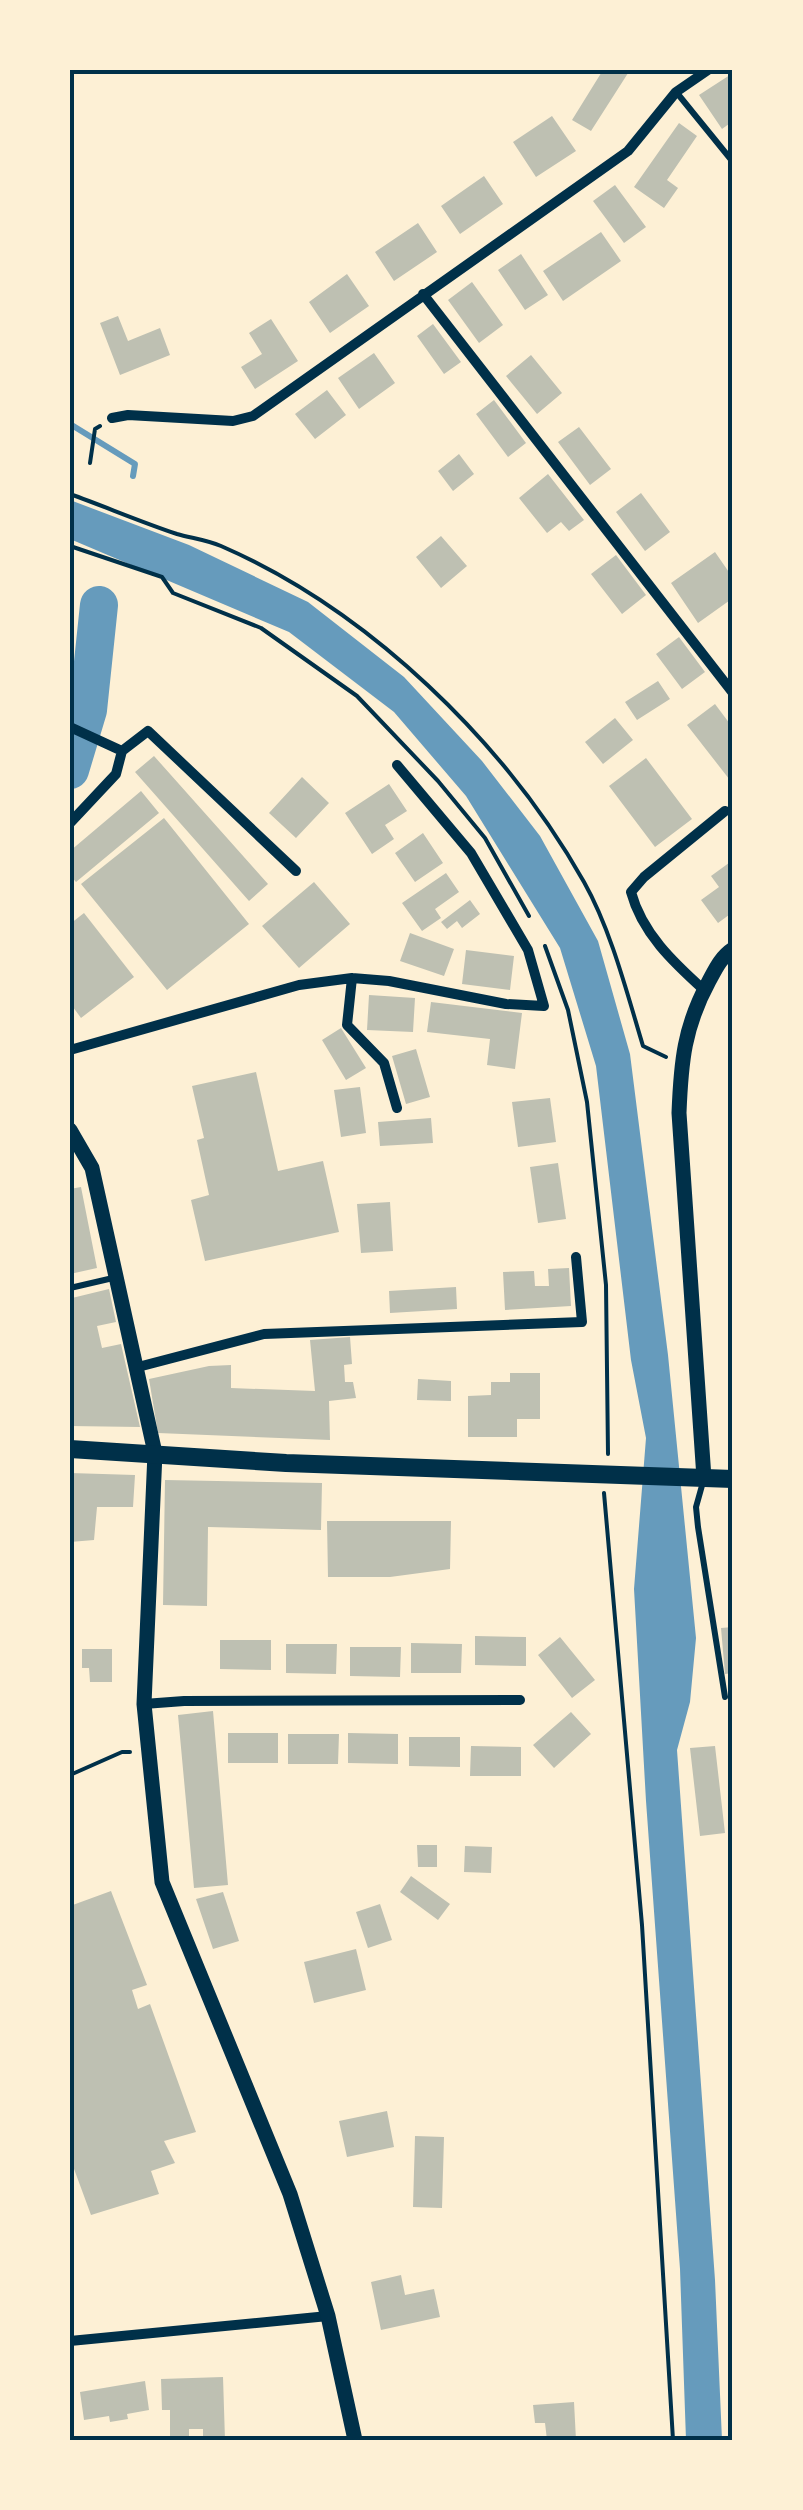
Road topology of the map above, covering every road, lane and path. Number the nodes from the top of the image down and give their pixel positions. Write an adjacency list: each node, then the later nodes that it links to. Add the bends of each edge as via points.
1 (708, 70): 2 (street)
2 (676, 92): 3 (lane); 4 (street, via 628,151)
3 (733, 162)
4 (422, 294): 5 (street, via 253,416); 10 (street)
5 (112, 418)
6 (95, 429): 7 (path)
7 (90, 463)
8 (70, 494): 23 (path, via 218,544 293,582 383,645 452,708 528,799 584,884 642,1046)
9 (70, 546): 17 (path, via 162,578 173,592 261,628 357,696 485,838)
10 (733, 694)
11 (70, 727): 12 (street)
12 (122, 751): 15 (street, via 116,774); 16 (street, via 148,731)
13 (397, 765): 20 (street, via 471,853 528,950 544,1006)
14 (725, 812): 21 (street, via 631,892 667,957)
15 (70, 822)
16 (296, 870)
17 (530, 918)
18 (538, 934): 32 (path, via 568,1010 587,1102 606,1285)
19 (733, 949): 21 (street)
20 (352, 978): 22 (street, via 299,985); 24 (street, via 347,1025 384,1063)
21 (704, 990): 23 (street)
22 (70, 1050)
23 (681, 1059): 33 (street, via 678,1113)
24 (397, 1108)
25 (70, 1130): 27 (street, via 92,1168)
26 (576, 1256): 29 (street, via 582,1322 264,1334)
27 (118, 1277): 28 (lane); 29 (street)
28 (70, 1288)
29 (138, 1367): 31 (street)
30 (70, 1449): 31 (main road)
31 (155, 1452): 33 (main road); 38 (street)
32 (608, 1454)
33 (704, 1478): 34 (main road); 36 (lane, via 696,1507)
34 (733, 1479)
35 (603, 1494): 44 (path, via 642,1925)
36 (725, 1697)
37 (520, 1700): 38 (street)
38 (144, 1704): 39 (street)
39 (148, 1751): 40 (path, via 122,1752); 41 (street, via 162,1882 290,2194)
40 (70, 1775)
41 (328, 2316): 42 (street); 43 (street)
42 (70, 2341)
43 (355, 2440)
44 (673, 2440)

